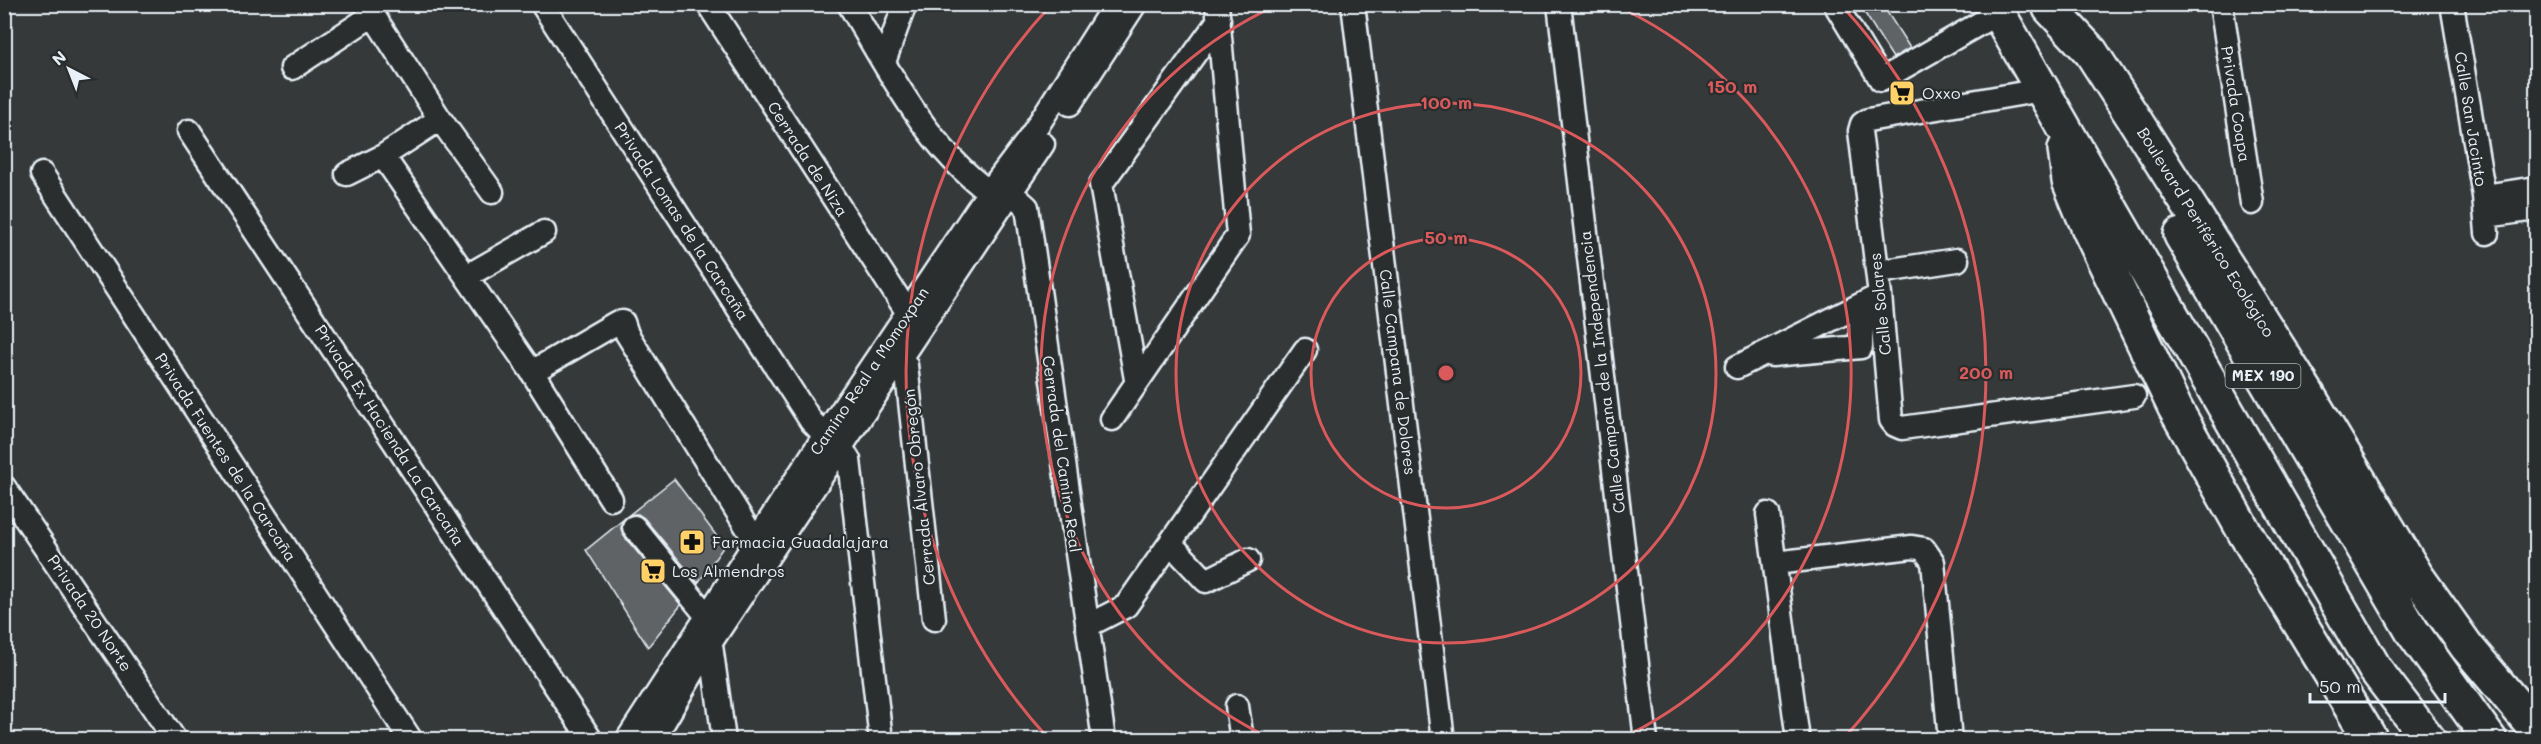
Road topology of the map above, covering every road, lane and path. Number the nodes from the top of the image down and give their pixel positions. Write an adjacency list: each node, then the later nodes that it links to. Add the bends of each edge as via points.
1 (542, 4): 45 (street, Privada Lomas de la Carcaña, via 811,422)
2 (708, 4): 36 (street, Cerrada de Niza)
3 (849, 4): 16 (street, Cerrada del Camino Real)
4 (905, 4): 16 (street)
5 (1115, 4): 27 (street, Camino Real a Momoxpan, via 1029,138)
6 (1135, 4): 27 (street, Camino Real a Momoxpan)
7 (1353, 4): 69 (street, Calle Campana de Dolores)
8 (1559, 4): 70 (street, Calle Campana de la Independencia)
9 (1836, 4): 13 (street, via 1881,80)
10 (2221, 4): 28 (street, Privada Coapa)
11 (2452, 4): 30 (street, Calle San Jacinto)
12 (2049, 6): 59 (highway, Boulevard Periférico Ecológico, via 2091,52 2133,117 2429,595); 75 (highway, Boulevard Periférico Ecológico / MEX 190, via 2412,632)
13 (1995, 9): 18 (highway, MEX 190)
14 (369, 10): 17 (street); 19 (street)
15 (1218, 12): 42 (street, via 1238,234); 42 (street, via 1101,184)
16 (884, 62): 27 (street, Cerrada del Camino Real, via 927,129 978,185)
17 (292, 68)
18 (2041, 90): 20 (highway, MEX 190); 33 (street, Calle Solares, via 1862,124)
19 (440, 119): 22 (street); 26 (street)
20 (2063, 126): 73 (highway, via 2069,181 2150,358 2245,533); 74 (highway, MEX 190, via 2375,669)
21 (189, 131): 62 (street, Privada Ex Hacienda La Carcaña)
22 (383, 156): 24 (street); 34 (street)
23 (42, 174): 61 (street, Privada Fuentes de la Carcaña)
24 (347, 174)
25 (2536, 188): 30 (street)
26 (492, 192)
27 (1001, 192): 36 (street, Camino Real a Momoxpan); 39 (street, Camino Real a Momoxpan); 56 (street, Cerrada del Camino Real, via 1027,207)
28 (2252, 203)
29 (2536, 209): 30 (street)
30 (2485, 215)
31 (544, 232): 34 (street)
32 (1957, 260): 33 (street)
33 (1878, 272): 35 (street, Calle Solares)
34 (467, 276): 41 (street)
35 (1870, 300): 38 (street); 38 (street, via 1862,347); 43 (street, Calle Solares, via 1895,426)
36 (908, 313): 45 (street, Camino Real a Momoxpan)
37 (1305, 350): 51 (street)
38 (1758, 357): 40 (street)
39 (900, 358): 45 (street, Camino Real a Momoxpan); 55 (street, Cerrada Álvaro Obregón, via 906,365)
40 (1737, 367)
41 (532, 372): 47 (street); 50 (street, via 622,322)
42 (1136, 379): 44 (street)
43 (2134, 396)
44 (1112, 419)
45 (833, 441): 50 (street, Camino Real a Momoxpan); 57 (street, Camino Real a Momoxpan); 66 (street, via 849,460)
46 (4, 487): 60 (street, Privada 20 Norte)
47 (611, 499)
48 (1768, 514): 53 (street)
49 (634, 527): 54 (street)
50 (756, 542): 54 (street, Camino Real a Momoxpan)
51 (1170, 543): 52 (street, via 1206,581); 56 (street, via 1126,606)
52 (1248, 560)
53 (1774, 563): 71 (street); 72 (street, via 1912,547 1924,549 1933,562)
54 (707, 616): 57 (street); 63 (street, Camino Real a Momoxpan)
55 (934, 619)
56 (1087, 626): 67 (street, Cerrada del Camino Real)
57 (711, 642): 64 (street, Camino Real a Momoxpan); 65 (street)
58 (1237, 706): 68 (street)
59 (2536, 729)
60 (175, 740)
61 (411, 740)
62 (591, 740)
63 (627, 740)
64 (653, 740)
65 (724, 740)
66 (881, 740)
67 (1104, 740)
68 (1242, 740)
69 (1443, 740)
70 (1646, 740)
71 (1798, 740)
72 (1950, 740)
73 (2371, 740)
74 (2429, 740)
75 (2490, 740)

